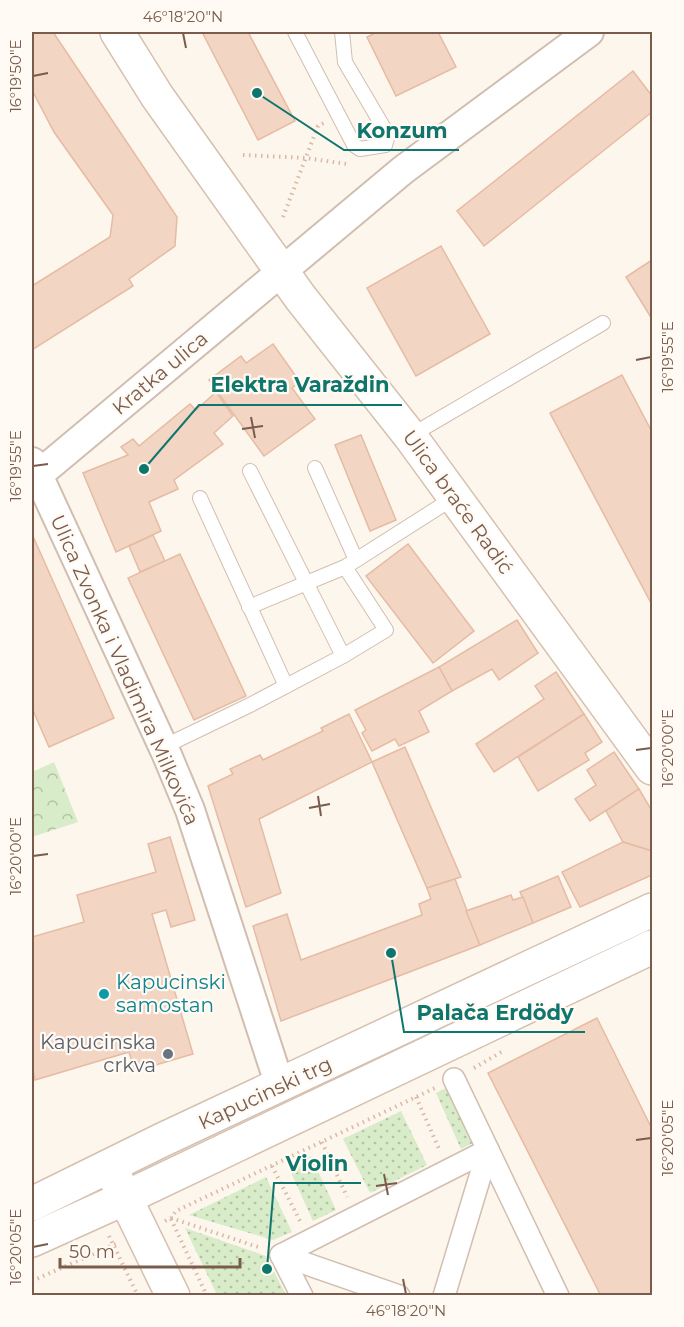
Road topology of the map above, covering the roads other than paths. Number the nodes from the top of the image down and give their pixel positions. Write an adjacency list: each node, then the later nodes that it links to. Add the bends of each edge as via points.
1 (117, 32): 7 (main road, Ulica braće Radić, via 157,96)
2 (295, 32): 5 (lane, via 354,145 360,149)
3 (342, 32): 5 (lane, via 345,62 388,135)
4 (589, 32): 6 (street, Kratka ulica)
5 (385, 145): 6 (lane)
6 (403, 170): 7 (street, Kratka ulica)
7 (283, 272): 9 (main road, Ulica braće Radić); 11 (street, Kratka ulica)
8 (603, 323): 9 (lane)
9 (410, 435): 13 (main road, Ulica braće Radić)
10 (315, 468): 15 (lane)
11 (34, 471): 20 (street, Ulica Zvonka i Vladimira Milkovića)
12 (250, 471): 16 (lane)
13 (455, 497): 15 (lane); 21 (main road, Ulica braće Radić)
14 (200, 498): 17 (lane)
15 (350, 563): 16 (lane); 18 (lane, via 386,630)
16 (306, 584): 17 (lane); 18 (lane)
17 (249, 607): 19 (lane)
18 (343, 656): 19 (lane)
19 (286, 686): 20 (lane)
20 (163, 747): 25 (street, Ulica Zvonka i Vladimira Milkovića, via 190,810)
21 (652, 768)
22 (652, 910): 25 (main road, Kapucinski trg)
23 (652, 946): 28 (main road, Kapucinski trg)
24 (454, 1079): 26 (street)
25 (280, 1086): 27 (main road, Kapucinski trg)
26 (488, 1150): 31 (street); 35 (street); 36 (street)
27 (110, 1167): 28 (main road); 29 (main road, Kapucinski trg)
28 (125, 1198): 30 (main road, Kapucinski trg); 32 (main road)
29 (32, 1204)
30 (32, 1240)
31 (281, 1255): 33 (street); 34 (street)
32 (173, 1296)
33 (302, 1296)
34 (399, 1296)
35 (444, 1296)
36 (558, 1296)

